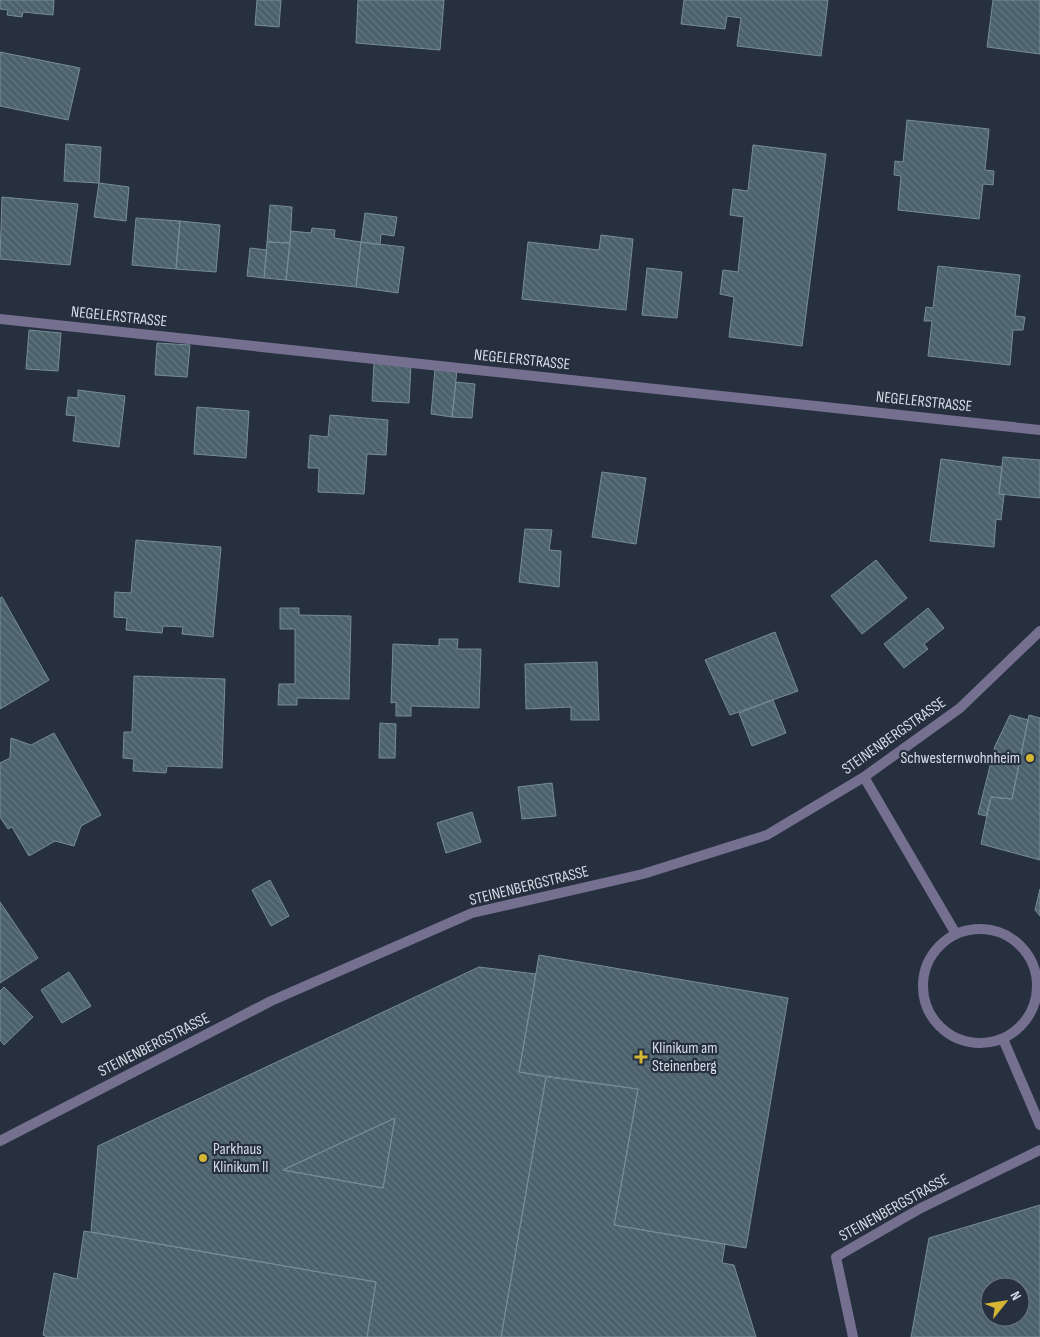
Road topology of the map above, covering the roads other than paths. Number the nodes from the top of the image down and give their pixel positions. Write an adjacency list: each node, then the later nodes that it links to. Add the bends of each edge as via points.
1 (0, 319): 2 (street, NEGELERSTRASSE)
2 (1040, 430)
3 (1040, 631): 4 (street, STEINENBERGSTRASSE, via 960,708)
4 (864, 777): 5 (street); 8 (street, STEINENBERGSTRASSE, via 767,835 643,874 472,913 271,1002)
5 (956, 934): 6 (street, via 946,939 930,957 922,983 929,1014 955,1039 980,1044); 6 (street, via 975,929 1000,932 1029,956 1037,981 1033,1008 1024,1023)
6 (1003, 1039): 7 (street)
7 (1040, 1125)
8 (0, 1141)
9 (1040, 1150): 10 (street, STEINENBERGSTRASSE, via 921,1208 836,1257)
10 (853, 1337)

